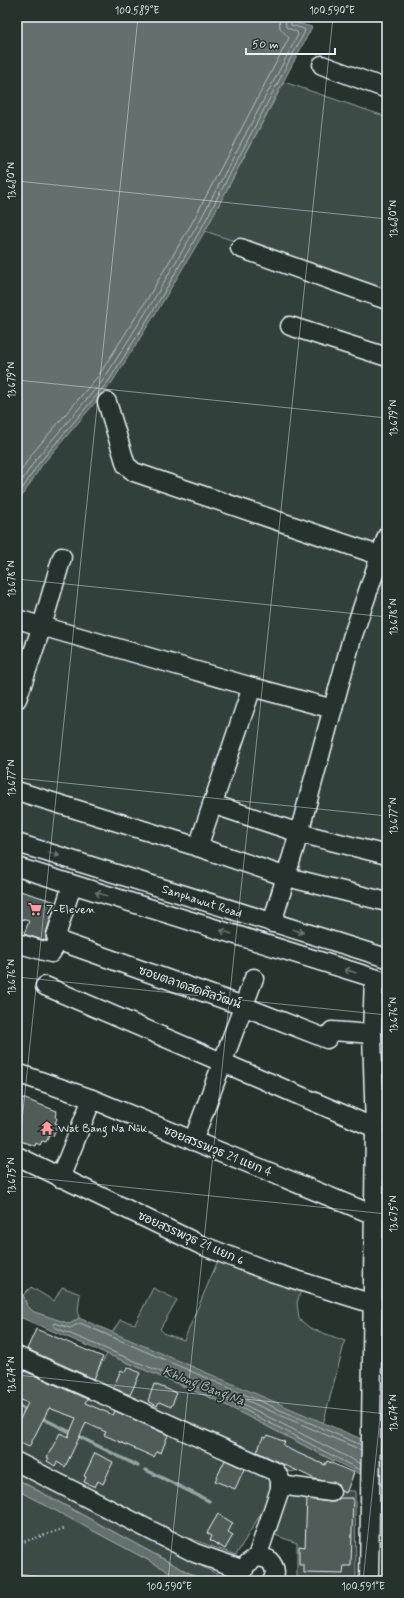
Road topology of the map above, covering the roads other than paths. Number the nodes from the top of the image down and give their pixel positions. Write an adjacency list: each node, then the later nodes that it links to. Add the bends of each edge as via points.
1 (322, 64): 2 (street)
2 (387, 89)
3 (240, 248): 4 (street)
4 (387, 300)
5 (290, 326): 6 (street)
6 (387, 357)
7 (107, 402): 10 (street, via 126,465 134,472)
8 (387, 536): 10 (street)
9 (62, 557): 12 (street)
10 (384, 557): 15 (street, via 352,638)
11 (17, 619): 12 (street)
12 (42, 626): 13 (street); 14 (street)
13 (252, 687): 15 (street); 17 (street)
14 (17, 699)
15 (333, 709): 18 (street)
16 (17, 792): 20 (street)
17 (212, 804): 18 (street); 20 (street)
18 (299, 833): 21 (street); 23 (street)
19 (17, 843): 26 (street, Sanphawut Road, one-way to 26)
20 (198, 847): 23 (street)
21 (387, 855)
22 (17, 867): 24 (street, Sanphawut Road)
23 (286, 877): 25 (street); 26 (street)
24 (72, 885): 27 (street, via 56,936); 31 (street, Sanphawut Road, one-way to 24)
25 (387, 902)
26 (272, 923): 29 (street, Sanphawut Road, one-way to 29)
27 (59, 940): 28 (street, via 51,954); 33 (street, ซอยตลาดสดศิลวัฒน์)
28 (17, 943)
29 (387, 958)
30 (254, 978): 33 (street)
31 (380, 980): 34 (street)
32 (45, 986): 35 (street)
33 (243, 1006): 34 (street, ซอยตลาดสดศิลวัฒน์, via 327,1039 332,1031); 35 (street)
34 (372, 1034): 38 (street)
35 (222, 1061): 38 (street); 39 (street)
36 (17, 1073): 37 (street, ซอยสรรพวุธ 21 แยก 4)
37 (92, 1099): 39 (street, ซอยสรรพวุธ 21 แยก 4); 41 (street)
38 (375, 1128): 42 (street)
39 (193, 1141): 42 (street, ซอยสรรพวุธ 21 แยก 4)
40 (17, 1156): 41 (street, ซอยสรรพวุธ 21 แยก 6)
41 (60, 1178): 43 (street, ซอยสรรพวุธ 21 แยก 6, via 201,1245 271,1272)
42 (374, 1215): 43 (street)
43 (373, 1304): 51 (street)
44 (17, 1356): 46 (street, via 266,1466 276,1472)
45 (17, 1462): 49 (street)
46 (280, 1486): 47 (street); 48 (street)
47 (331, 1492)
48 (258, 1557): 49 (street, via 248,1562); 50 (street, via 272,1563 275,1573)
49 (245, 1576)
50 (272, 1581)
51 (369, 1581)

